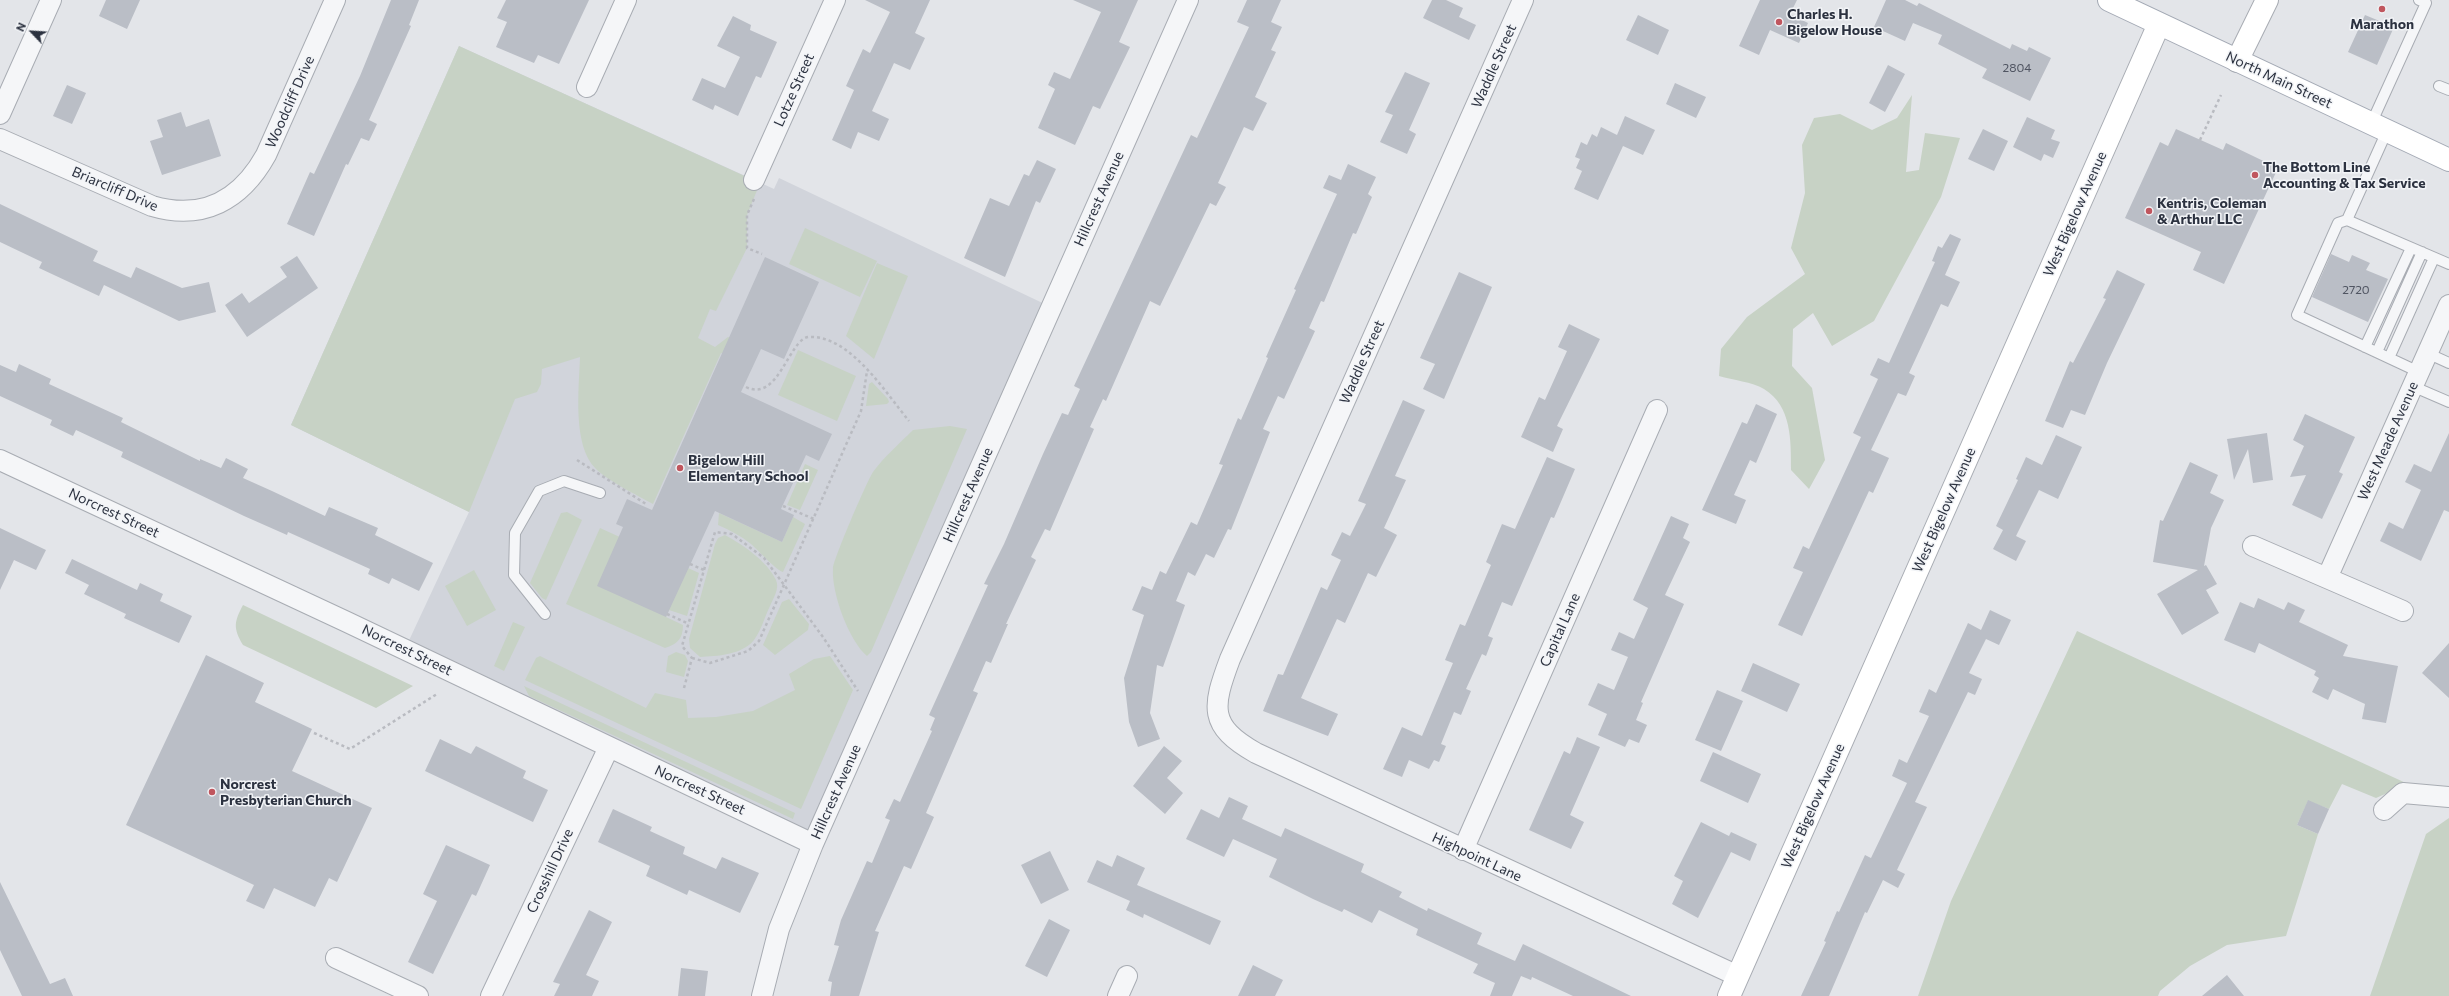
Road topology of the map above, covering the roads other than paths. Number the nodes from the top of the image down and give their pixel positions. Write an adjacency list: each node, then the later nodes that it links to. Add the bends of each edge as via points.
1 (51, 0): 15 (street)
2 (335, 0): 20 (street, Woodcliff Drive, via 266,155 256,174)
3 (626, 0): 13 (street)
4 (835, 0): 19 (street, Lotze Street)
5 (1188, 0): 45 (street, Hillcrest Avenue)
6 (1523, 0): 41 (street, Waddle Street, via 1230,659 1217,700 1217,714)
7 (2109, 0): 10 (main road, North Main Street)
8 (2267, 0): 11 (main road)
9 (2419, 0): 16 (lane, via 2426,3)
10 (2159, 24): 11 (main road, North Main Street); 49 (main road, West Bigelow Avenue)
11 (2237, 61): 16 (main road, North Main Street)
12 (2439, 86): 14 (lane)
13 (587, 87)
14 (2449, 90)
15 (0, 114)
16 (2379, 128): 18 (main road, North Main Street); 21 (lane)
17 (0, 139): 20 (street, Briarcliff Drive, via 166,210 180,212 208,208)
18 (2449, 160)
19 (754, 188)
20 (233, 195)
21 (2347, 220): 22 (lane); 27 (lane, via 2338,223 2297,315)
22 (2411, 248): 23 (lane); 27 (lane)
23 (2422, 252): 24 (lane); 28 (lane)
24 (2434, 258): 25 (lane); 30 (lane)
25 (2449, 264)
26 (2449, 305): 29 (street, West Meade Avenue)
27 (2365, 346): 28 (lane)
28 (2377, 352): 30 (lane)
29 (2427, 353): 31 (lane); 32 (street, West Meade Avenue)
30 (2389, 358): 32 (lane)
31 (2449, 363)
32 (2416, 379): 33 (lane); 38 (street, West Meade Avenue)
33 (2449, 402)
34 (1657, 410): 46 (street, Capital Lane)
35 (0, 460): 42 (street, Norcrest Street)
36 (600, 493): 40 (lane, via 564,481 539,491 515,533 514,575)
37 (2253, 546): 38 (street)
38 (2327, 578): 39 (street)
39 (2403, 611)
40 (545, 614)
41 (1223, 727): 46 (street, Highpoint Lane, via 1232,738 1256,753)
42 (609, 747): 45 (street, Norcrest Street); 51 (street, Crosshill Drive)
43 (2449, 797): 44 (street, via 2403,793)
44 (2384, 810)
45 (813, 844): 52 (street, Hillcrest Avenue, via 779,930)
46 (1462, 850): 49 (street, Highpoint Lane)
47 (336, 958): 50 (street)
48 (1127, 976): 53 (street)
49 (1738, 976): 54 (main road, West Bigelow Avenue)
50 (418, 996)
51 (491, 996)
52 (762, 996)
53 (1118, 996)
54 (1729, 996)

